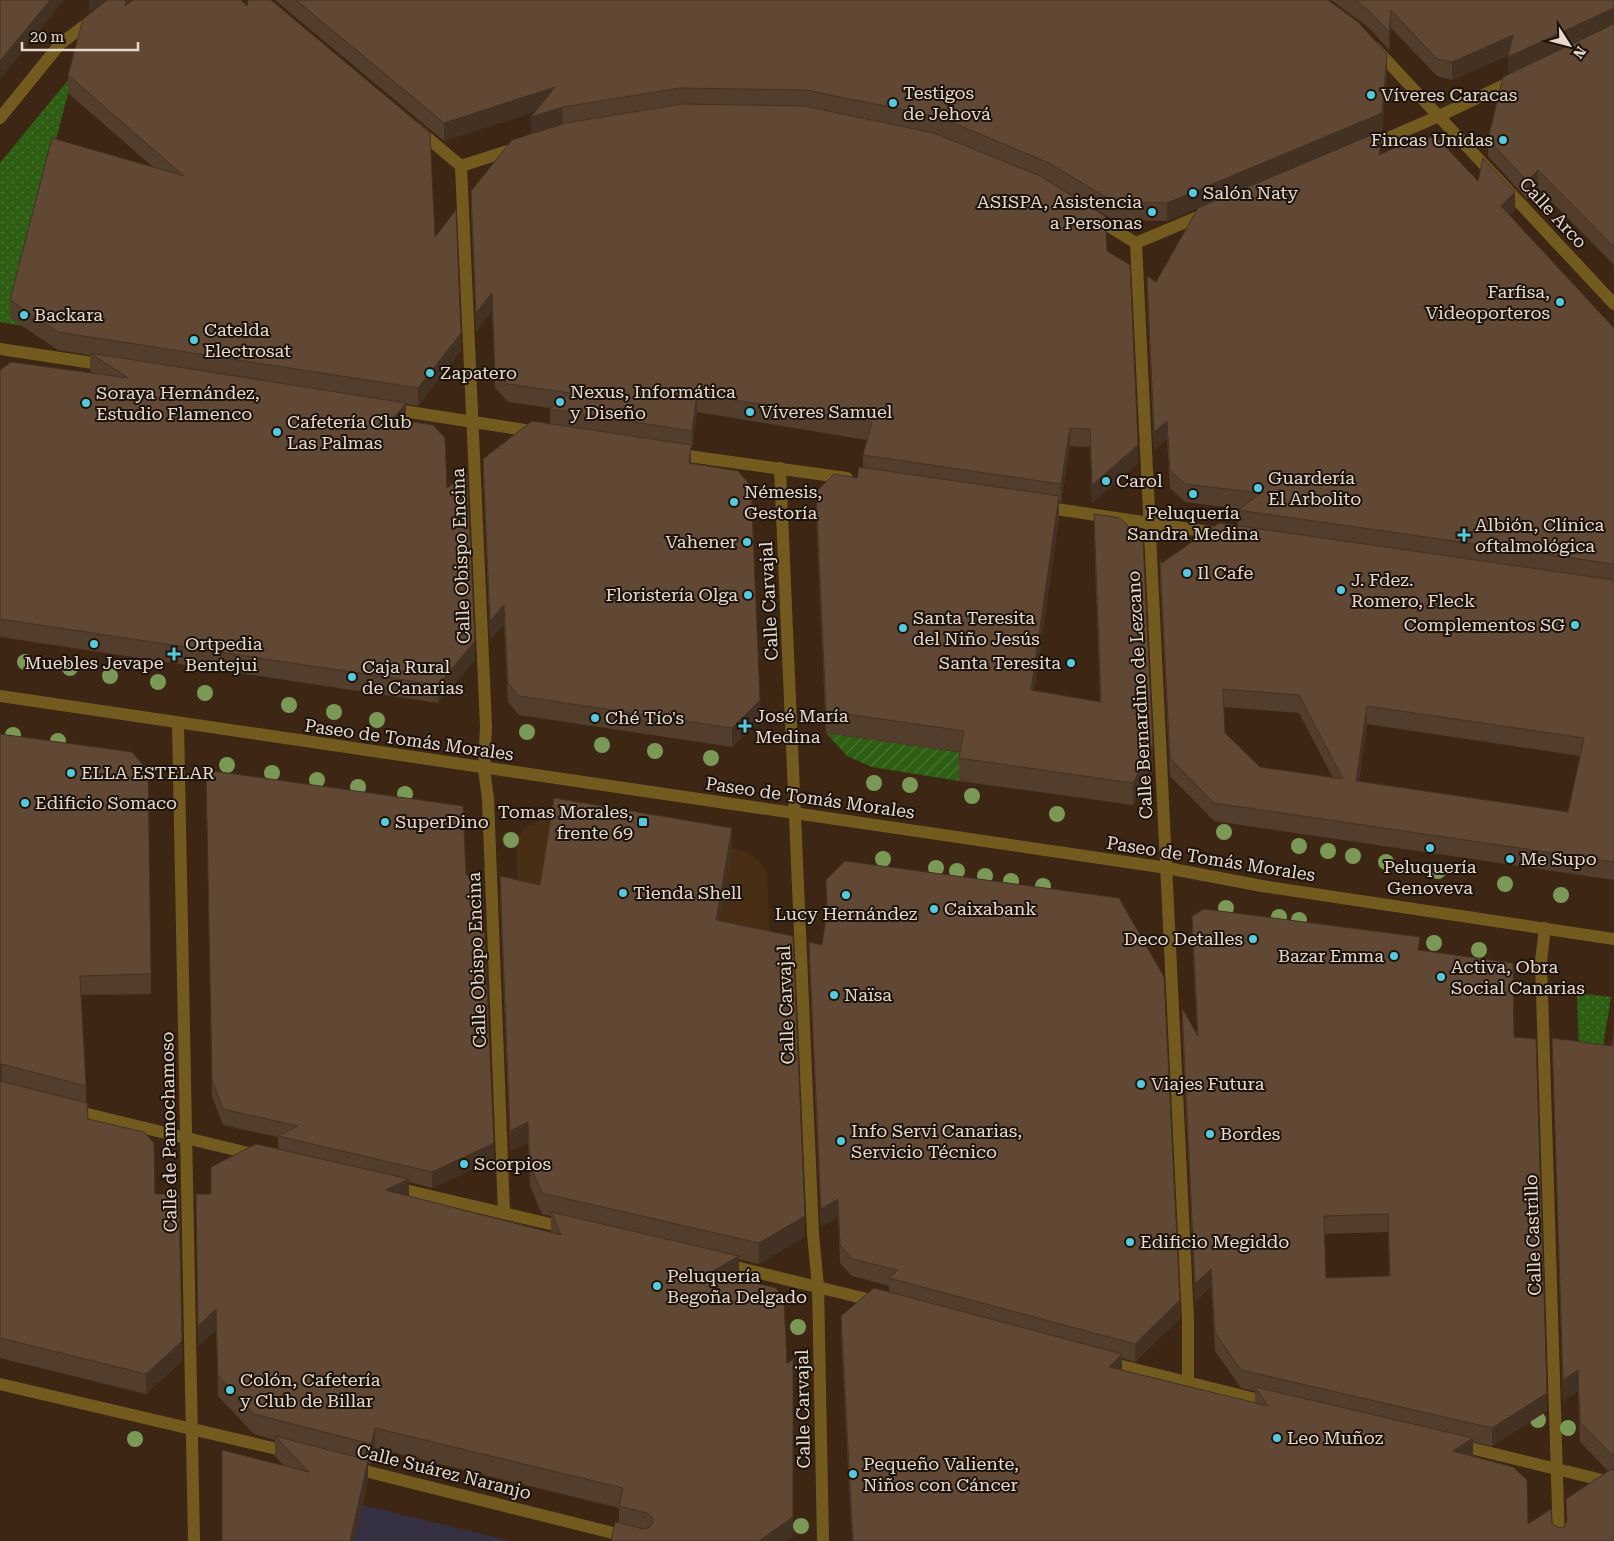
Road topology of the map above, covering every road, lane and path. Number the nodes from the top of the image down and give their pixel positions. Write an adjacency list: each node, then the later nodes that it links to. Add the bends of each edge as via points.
1 (118, 0): 5 (street, via 60,44)
2 (1369, 41): 4 (street, Calle Arco)
3 (1526, 74): 4 (street)
4 (1439, 116): 8 (street); 13 (street, Calle Arco)
5 (0, 118)
6 (408, 122): 9 (street)
7 (527, 145): 9 (street)
8 (1356, 151)
9 (462, 166): 17 (street, Calle Obispo Encina)
10 (1078, 208): 12 (street)
11 (1219, 209): 12 (street)
12 (1136, 243): 23 (street, Calle Bernardino de Lezcano)
13 (1614, 304)
14 (0, 349): 15 (street)
15 (118, 367)
16 (374, 407): 17 (street)
17 (473, 422): 18 (street); 27 (street, Calle Obispo Encina, via 486,726)
18 (550, 434)
19 (657, 451): 20 (street)
20 (780, 468): 21 (street); 28 (street, Calle Carvajal)
21 (858, 480)
22 (1033, 505): 23 (street)
23 (1150, 522): 24 (street); 29 (street, Calle Bernardino de Lezcano)
24 (1233, 535)
25 (0, 696): 26 (street, Paseo de Tomás Morales)
26 (178, 723): 27 (street, Paseo de Tomás Morales); 33 (street, Calle de Pamochamoso)
27 (484, 769): 28 (street, Paseo de Tomás Morales); 36 (street, Calle Obispo Encina, via 488,799)
28 (796, 814): 29 (street, Paseo de Tomás Morales); 39 (street, Calle Carvajal, via 812,1234)
29 (1168, 868): 30 (street, Paseo de Tomás Morales, via 1262,886); 43 (street, Calle Bernardino de Lezcano)
30 (1544, 928): 31 (street, Paseo de Tomás Morales); 49 (street, Calle Castrillo, via 1541,960)
31 (1614, 939)
32 (57, 1107): 33 (street)
33 (186, 1140): 34 (street); 45 (street, Calle de Pamochamoso)
34 (265, 1157)
35 (380, 1184): 36 (street)
36 (504, 1213): 37 (street)
37 (580, 1231)
38 (712, 1262): 39 (street)
39 (818, 1286): 40 (street); 53 (street, Calle Carvajal)
40 (887, 1304)
41 (1094, 1359): 43 (street)
42 (0, 1384): 45 (street)
43 (1188, 1384): 44 (street)
44 (1286, 1406)
45 (192, 1427): 47 (street); 51 (street, Calle de Pamochamoso)
46 (1441, 1441): 49 (street)
47 (300, 1454)
48 (339, 1464): 52 (street, Calle Suárez Naranjo)
49 (1558, 1469): 50 (street); 54 (street, Calle Castrillo)
50 (1614, 1483)
51 (194, 1541)
52 (645, 1541)
53 (823, 1541)
54 (1559, 1541)

